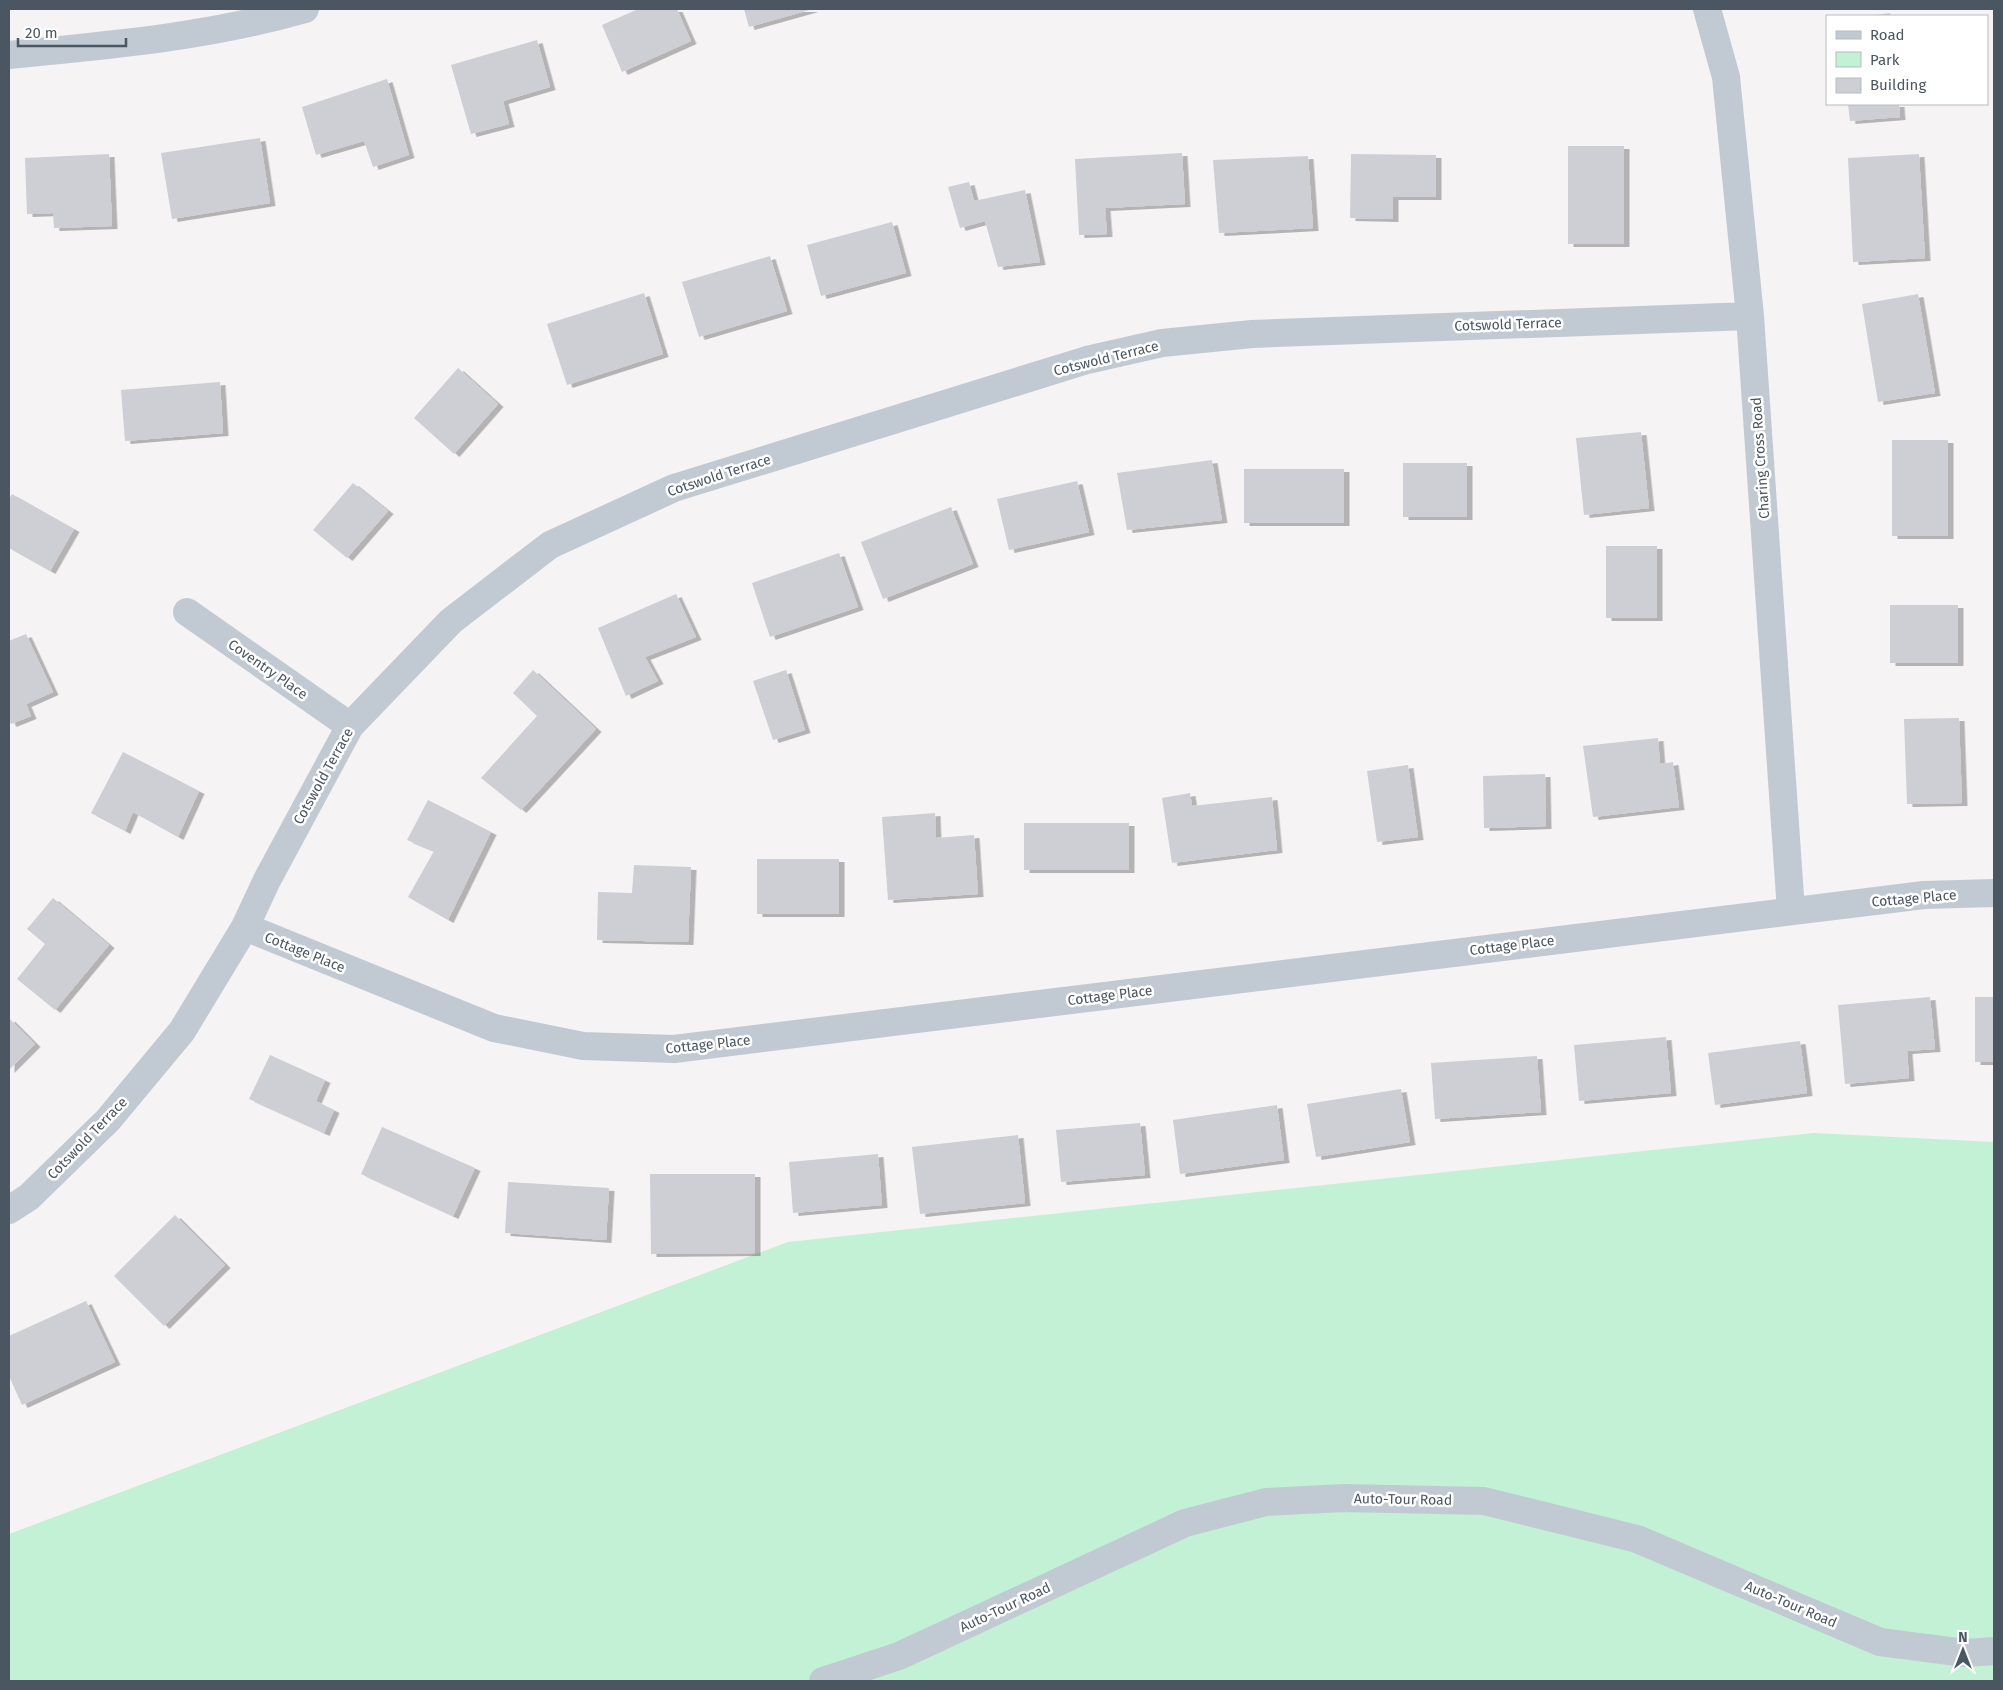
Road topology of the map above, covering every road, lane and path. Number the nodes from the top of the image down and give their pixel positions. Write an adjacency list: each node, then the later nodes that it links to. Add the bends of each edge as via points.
1 (305, 9): 3 (street, via 258,22 139,42)
2 (1707, 9): 4 (street, Charing Cross Road, via 1726,77)
3 (9, 55)
4 (1750, 316): 6 (street, Cotswold Terrace, via 1252,334 1162,343 1086,360 674,488 550,545 451,621); 8 (street, Charing Cross Road)
5 (187, 612): 6 (street, Coventry Place)
6 (350, 726): 9 (street, Cotswold Terrace)
7 (1994, 893): 8 (street, Cottage Place, via 1924,895)
8 (1791, 911): 9 (street, Cottage Place, via 674,1049 583,1046 494,1028)
9 (245, 927): 10 (street, Cotswold Terrace, via 182,1031 108,1120 29,1197)
10 (9, 1210)
11 (1994, 1651): 12 (street, Auto-Tour Road, via 1965,1653 1880,1642 1637,1539 1484,1501 1344,1498 1266,1502 1185,1523 899,1656)
12 (822, 1681)

